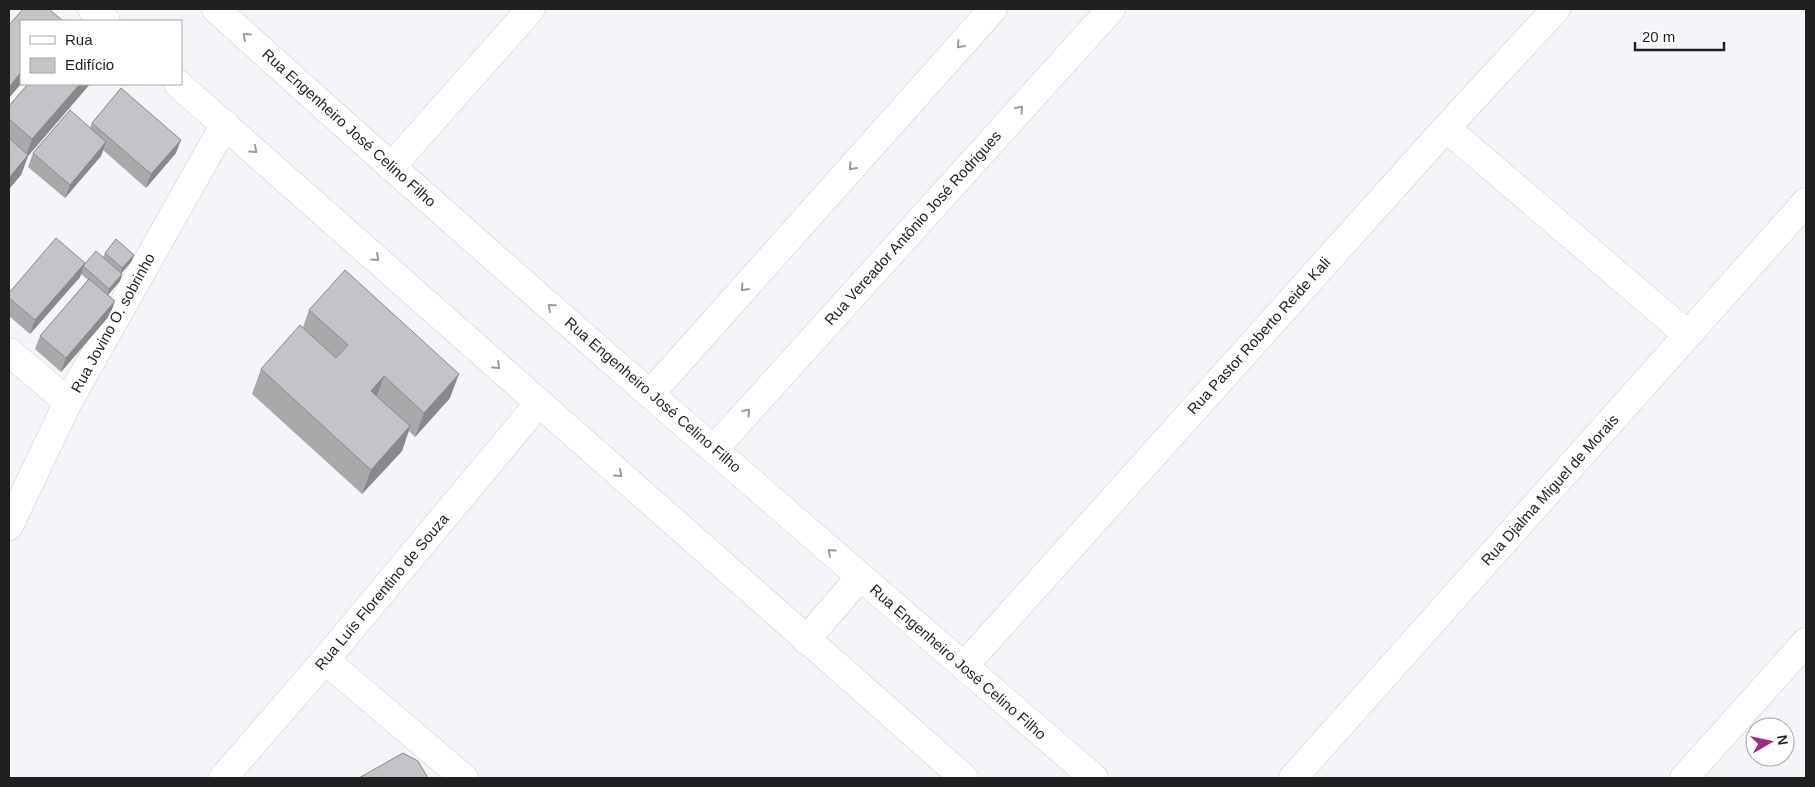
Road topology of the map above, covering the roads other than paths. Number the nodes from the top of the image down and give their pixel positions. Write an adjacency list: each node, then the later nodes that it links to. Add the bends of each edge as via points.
1 (92, 9): 7 (street)
2 (216, 9): 11 (street, Rua Engenheiro José Celino Filho, one-way to 2)
3 (531, 9): 11 (street)
4 (992, 9): 15 (street, one-way to 15)
5 (1111, 9): 18 (street, Rua Vereador Antônio José Rodrigues, one-way to 5)
6 (1556, 9): 10 (street, Rua Pastor Roberto Reide Kali)
7 (105, 20)
8 (179, 85): 9 (street)
9 (225, 124): 16 (street, Rua Jovino O. sobrinho); 17 (street, one-way to 17)
10 (1446, 128): 13 (street); 24 (street, Rua Pastor Roberto Reide Kali)
11 (391, 167): 15 (street, Rua Engenheiro José Celino Filho, one-way to 11)
12 (1806, 202): 13 (street, Rua Djalma Miguel de Morais)
13 (1688, 335): 29 (street, Rua Djalma Miguel de Morais)
14 (9, 352): 16 (street)
15 (650, 394): 18 (street, Rua Engenheiro José Celino Filho)
16 (68, 402): 19 (street, Rua Jovino O. sobrinho)
17 (539, 403): 21 (street, one-way to 21); 23 (street, Rua Luís Florentino de Souza)
18 (715, 448): 20 (street, Rua Engenheiro José Celino Filho, one-way to 18)
19 (9, 526)
20 (859, 578): 21 (street); 24 (street, Rua Engenheiro José Celino Filho)
21 (806, 640): 27 (street)
22 (1806, 642): 30 (street)
23 (325, 660): 25 (street, Rua Luís Florentino de Souza); 26 (street)
24 (964, 666): 28 (street, Rua Engenheiro José Celino Filho)
25 (223, 778)
26 (464, 778)
27 (964, 778)
28 (1094, 778)
29 (1293, 778)
30 (1684, 778)

